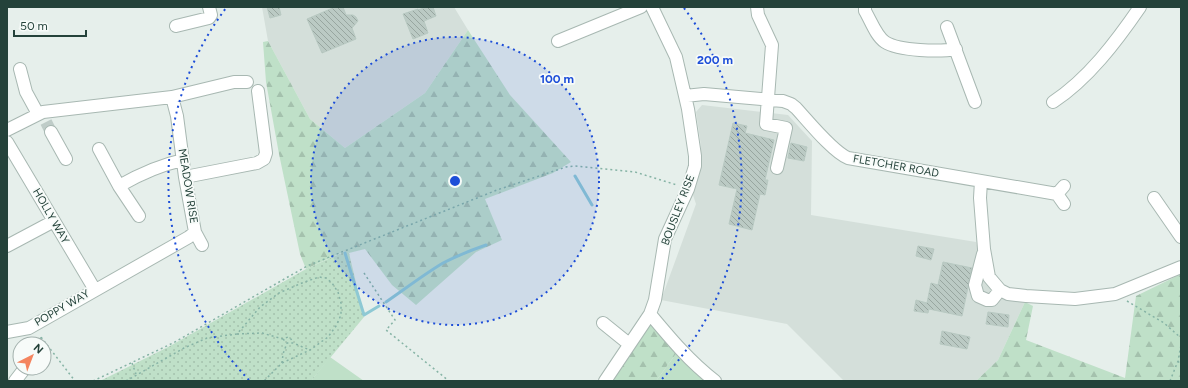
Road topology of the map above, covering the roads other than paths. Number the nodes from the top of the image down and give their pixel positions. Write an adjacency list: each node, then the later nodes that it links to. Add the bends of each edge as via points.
1 (209, 7): 7 (street, via 209,18)
2 (641, 7): 9 (street)
3 (652, 7): 14 (street, BOUSLEY RISE, via 676,57)
4 (757, 7): 16 (street, via 772,45)
5 (865, 7): 10 (street, via 879,36 885,42 925,51)
6 (1140, 7): 18 (street, via 1086,74)
7 (176, 26)
8 (947, 26): 10 (street)
9 (558, 41)
10 (956, 49): 17 (street)
11 (20, 68): 19 (street, via 26,92)
12 (248, 82): 15 (street, via 234,82)
13 (258, 91): 26 (street, via 266,153 264,159 257,163)
14 (685, 96): 16 (street, FLETCHER ROAD, via 704,94); 41 (street, BOUSLEY RISE, via 695,156 694,166 688,188 665,239 655,300)
15 (172, 97): 19 (street); 24 (street, MEADOW RISE)
16 (768, 100): 25 (street, via 766,124 786,128); 27 (street, FLETCHER ROAD, via 791,104 834,148 848,158)
17 (975, 102)
18 (1053, 102)
19 (44, 120): 20 (street); 23 (street)
20 (7, 130)
21 (8, 146): 32 (street, HOLLY WAY)
22 (99, 149): 28 (street)
23 (66, 159)
24 (183, 160): 26 (street, MEADOW RISE); 28 (street, via 156,167)
25 (777, 168)
26 (185, 177): 33 (street, MEADOW RISE)
27 (981, 180): 29 (street, FLETCHER ROAD); 37 (street)
28 (119, 186): 31 (street)
29 (1062, 195)
30 (1154, 198): 34 (street)
31 (138, 216)
32 (54, 221): 36 (street); 39 (street, HOLLY WAY)
33 (195, 232): 35 (street); 39 (street, MEADOW RISE)
34 (1181, 238)
35 (202, 245)
36 (7, 246)
37 (984, 249): 40 (street, via 989,277); 40 (street, via 975,285 978,296 992,300)
38 (1181, 267): 40 (street, via 1110,295 1075,299 1008,294)
39 (95, 290): 43 (street, POPPY WAY, via 29,328)
40 (1000, 290)
41 (650, 314): 44 (street, BOUSLEY RISE); 46 (street, via 700,370)
42 (603, 322): 44 (street)
43 (7, 332)
44 (629, 344): 45 (street, BOUSLEY RISE)
45 (605, 381)
46 (715, 381)

